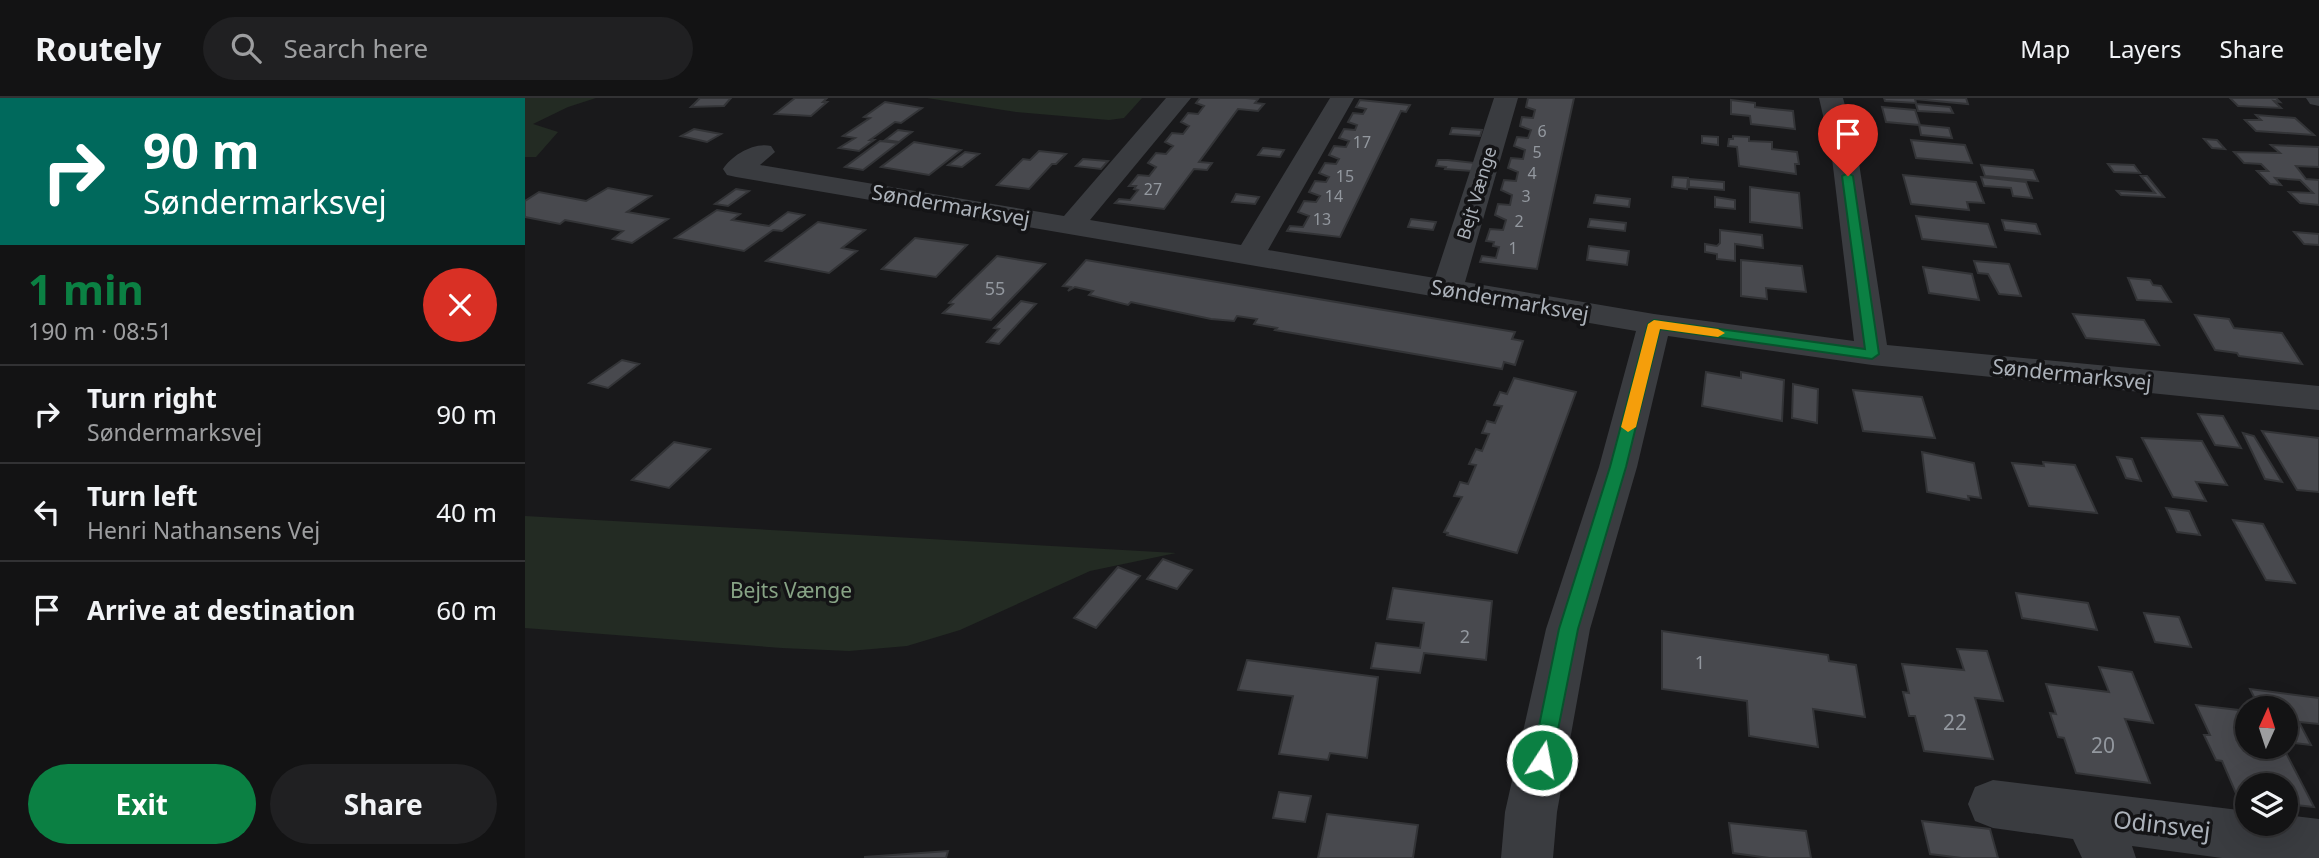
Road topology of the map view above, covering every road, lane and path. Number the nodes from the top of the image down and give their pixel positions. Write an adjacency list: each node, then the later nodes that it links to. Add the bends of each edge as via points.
1 (1179, 98): 6 (street)
2 (1342, 98): 7 (street)
3 (1506, 98): 8 (street, Bejt Vænge)
4 (1831, 98): 10 (street, via 1844,150)
5 (762, 152): 6 (street, Søndermarksvej, via 736,169)
6 (1071, 225): 7 (street, Søndermarksvej)
7 (1250, 256): 8 (street, Søndermarksvej)
8 (1447, 289): 9 (street, Søndermarksvej)
9 (1654, 324): 10 (street, Søndermarksvej); 15 (street, via 1618,467 1569,629 1531,812)
10 (1872, 354): 11 (street, Søndermarksvej)
11 (2319, 398)
12 (1993, 804): 13 (street, Odinsvej)
13 (2099, 836): 14 (street, Odinsvej)
14 (2319, 845)
15 (1527, 858)

